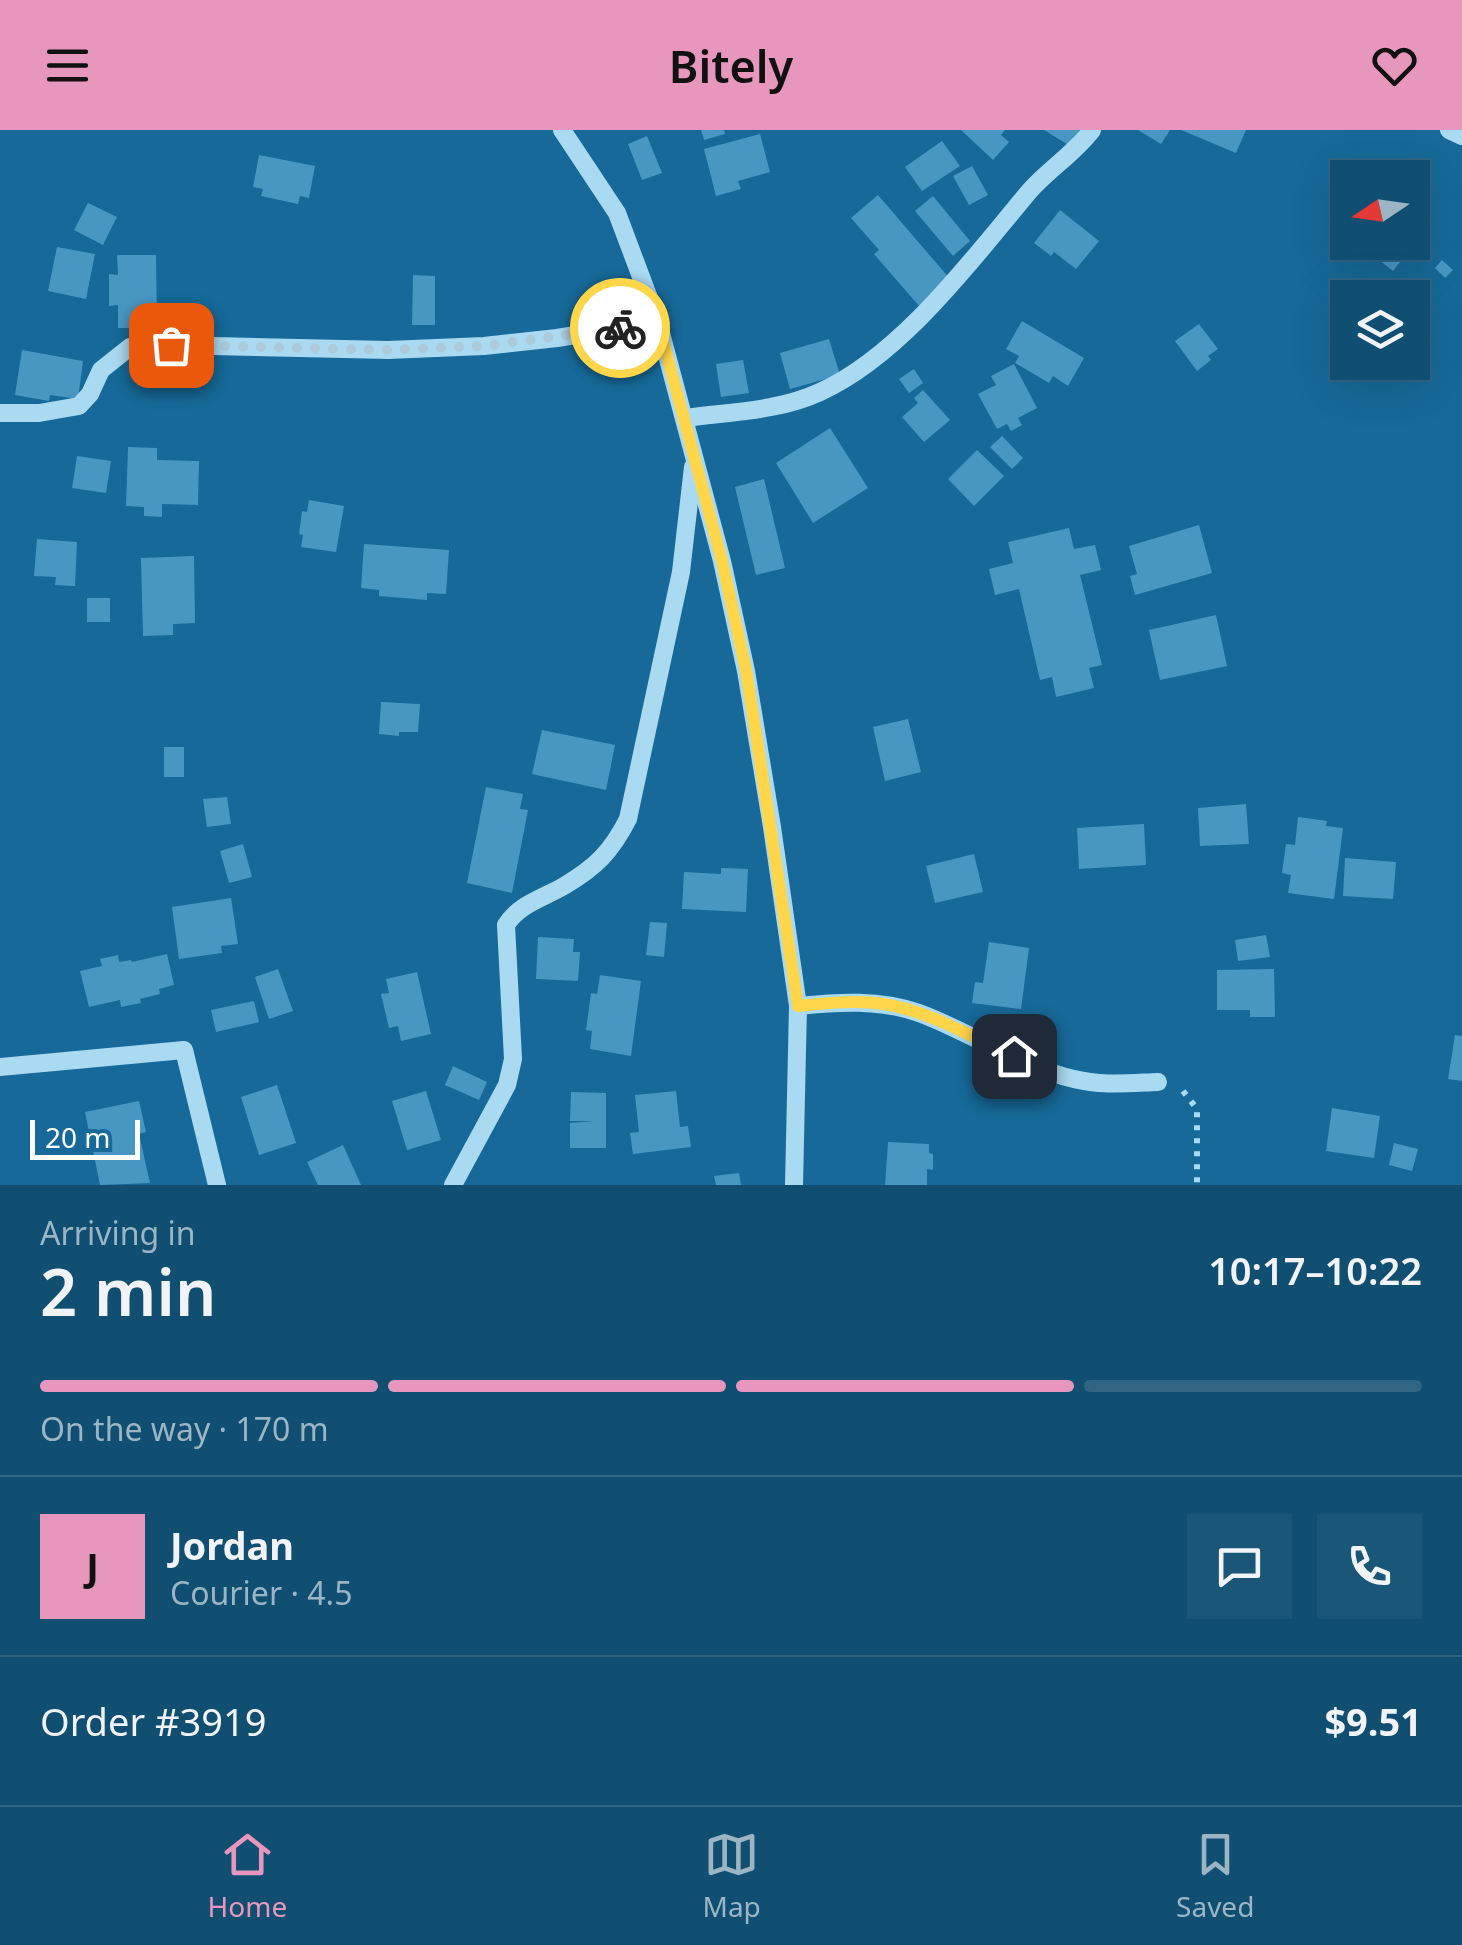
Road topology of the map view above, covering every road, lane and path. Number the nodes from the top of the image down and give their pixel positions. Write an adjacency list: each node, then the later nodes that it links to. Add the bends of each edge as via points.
1 (562, 130): 5 (street, via 618,213)
2 (1092, 130): 7 (street, via 1031,188 942,296 855,374 816,394)
3 (1449, 130): 4 (street)
4 (1462, 136)
5 (658, 322): 6 (street, via 484,346 130,347 100,370 79,406); 7 (street)
6 (0, 412)
7 (686, 418): 8 (street)
8 (694, 451): 9 (street, via 746,670); 13 (street, via 681,572 628,818 614,847 595,864 514,911 506,925 510,1072)
9 (798, 1006): 11 (street, via 883,1004 918,1012 1074,1080); 14 (street)
10 (0, 1067): 12 (street, via 184,1050)
11 (1158, 1082): 15 (path, via 1181,1088 1197,1109)
12 (218, 1185)
13 (452, 1185)
14 (794, 1185)
15 (1197, 1185)

